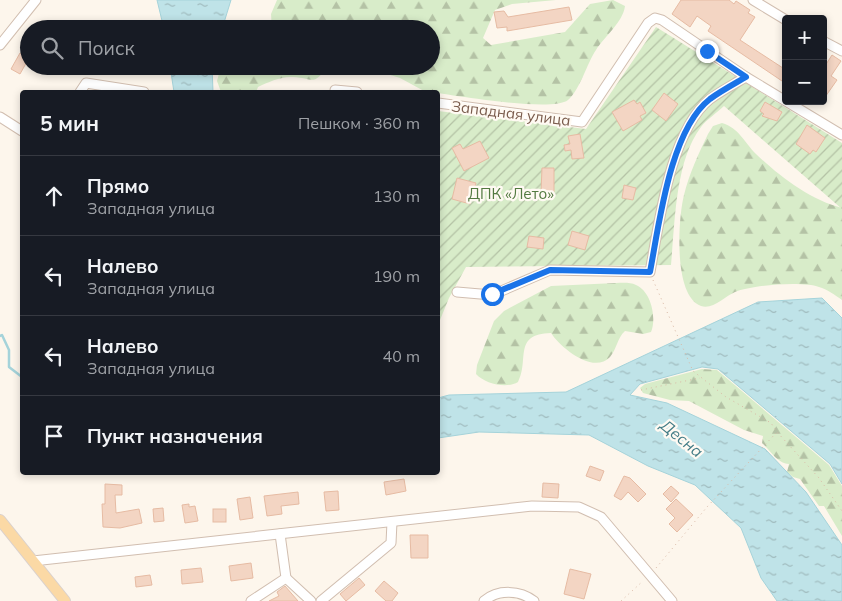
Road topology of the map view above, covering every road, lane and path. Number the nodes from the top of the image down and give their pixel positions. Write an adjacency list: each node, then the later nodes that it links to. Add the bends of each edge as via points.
1 (36, 0): 5 (street)
2 (753, 0): 3 (street)
3 (782, 18)
4 (827, 43): 6 (street)
5 (0, 45)
6 (842, 51)
7 (746, 77): 10 (street, Западная улица, via 655,18 648,23 582,122); 13 (street); 14 (street, via 708,100 694,118 674,159)
8 (81, 90): 9 (street, via 86,83)
9 (131, 90)
10 (440, 103)
11 (0, 117): 12 (street)
12 (20, 130)
13 (842, 135)
14 (650, 272): 15 (street, via 550,270 492,294); 16 (path, via 693,371)
15 (457, 292)
16 (701, 378): 17 (path); 18 (path, via 726,397 772,423)
17 (641, 390)
18 (777, 432): 19 (path, via 819,478); 24 (path, via 707,507)
19 (842, 511)
20 (0, 520): 23 (main road)
21 (392, 522): 22 (street); 24 (street, via 532,506 579,507 601,517); 29 (street, via 391,543)
22 (280, 534): 23 (street); 25 (street)
23 (33, 561): 26 (main road)
24 (650, 575): 32 (path); 33 (street)
25 (286, 578): 27 (street); 28 (street)
26 (65, 601)
27 (250, 601)
28 (312, 601)
29 (321, 601)
30 (484, 601): 31 (street, via 503,592 526,595)
31 (534, 601)
32 (621, 601)
33 (672, 601)

